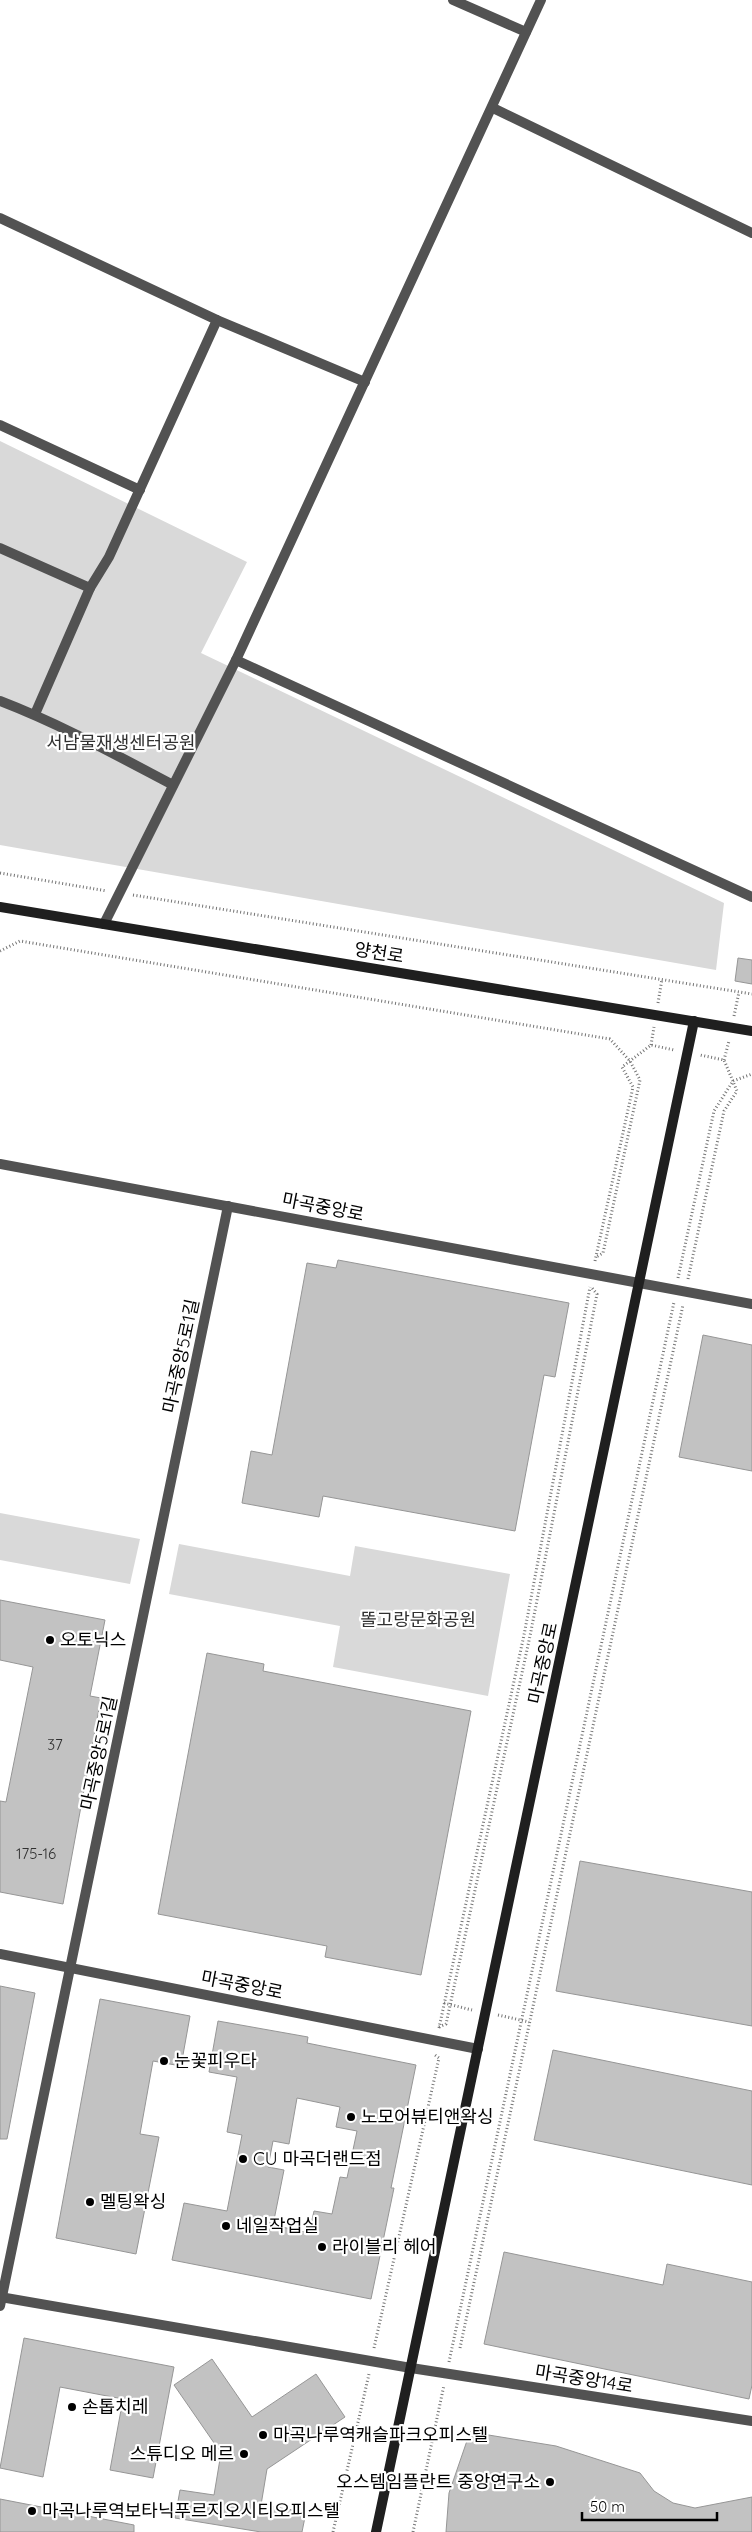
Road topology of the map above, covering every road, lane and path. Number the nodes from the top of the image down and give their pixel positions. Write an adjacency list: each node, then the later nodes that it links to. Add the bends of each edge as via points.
1 (453, 0): 3 (street)
2 (541, 0): 3 (street)
3 (526, 32): 4 (street)
4 (493, 108): 6 (street); 8 (street)
5 (0, 218): 7 (street)
6 (752, 233)
7 (217, 320): 8 (street); 10 (street)
8 (365, 382): 13 (street)
9 (0, 424): 10 (street)
10 (140, 490): 12 (street, via 109,557)
11 (0, 548): 12 (street)
12 (90, 588): 15 (street)
13 (236, 660): 16 (street); 19 (street)
14 (0, 700): 15 (street)
15 (35, 714): 16 (street)
16 (173, 785): 18 (street)
17 (0, 873): 18 (path)
18 (120, 892): 21 (street); 23 (path)
19 (752, 897)
20 (0, 907): 21 (main road, 양천로)
21 (104, 924): 24 (main road, 양천로)
22 (0, 951): 26 (path, via 20,942 610,1039)
23 (752, 994)
24 (694, 1022): 25 (main road, 양천로); 31 (main road, 마곡중앙로)
25 (752, 1031)
26 (630, 1062): 26 (path, via 622,1067 633,1087 596,1257 602,1253 640,1080)
27 (752, 1074): 28 (path)
28 (733, 1081): 32 (path, via 714,1111); 32 (path, via 737,1091 724,1111)
29 (0, 1164): 30 (street, 마곡중앙로)
30 (228, 1206): 31 (street, 마곡중앙로); 35 (street, 마곡중앙5로1길)
31 (639, 1284): 32 (street); 37 (main road, 마곡중앙로)
32 (681, 1291): 33 (street); 40 (path); 43 (path)
33 (752, 1304)
34 (0, 1954): 35 (street, 마곡중앙로)
35 (71, 1968): 37 (street, 마곡중앙로); 39 (street, 마곡중앙5로1길)
36 (440, 2027): 36 (path, via 524,1635 590,1286 597,1294 530,1636 446,2024)
37 (478, 2049): 42 (main road, 마곡중앙로)
38 (433, 2054): 41 (path, via 439,2058)
39 (1, 2300): 41 (street)
40 (460, 2348)
41 (372, 2361): 42 (street); 45 (path)
42 (411, 2368): 43 (street, 마곡중앙14로); 46 (main road, 마곡중앙로)
43 (447, 2374): 44 (street, 마곡중앙14로); 47 (path)
44 (752, 2421)
45 (332, 2532)
46 (376, 2532)
47 (413, 2532)

